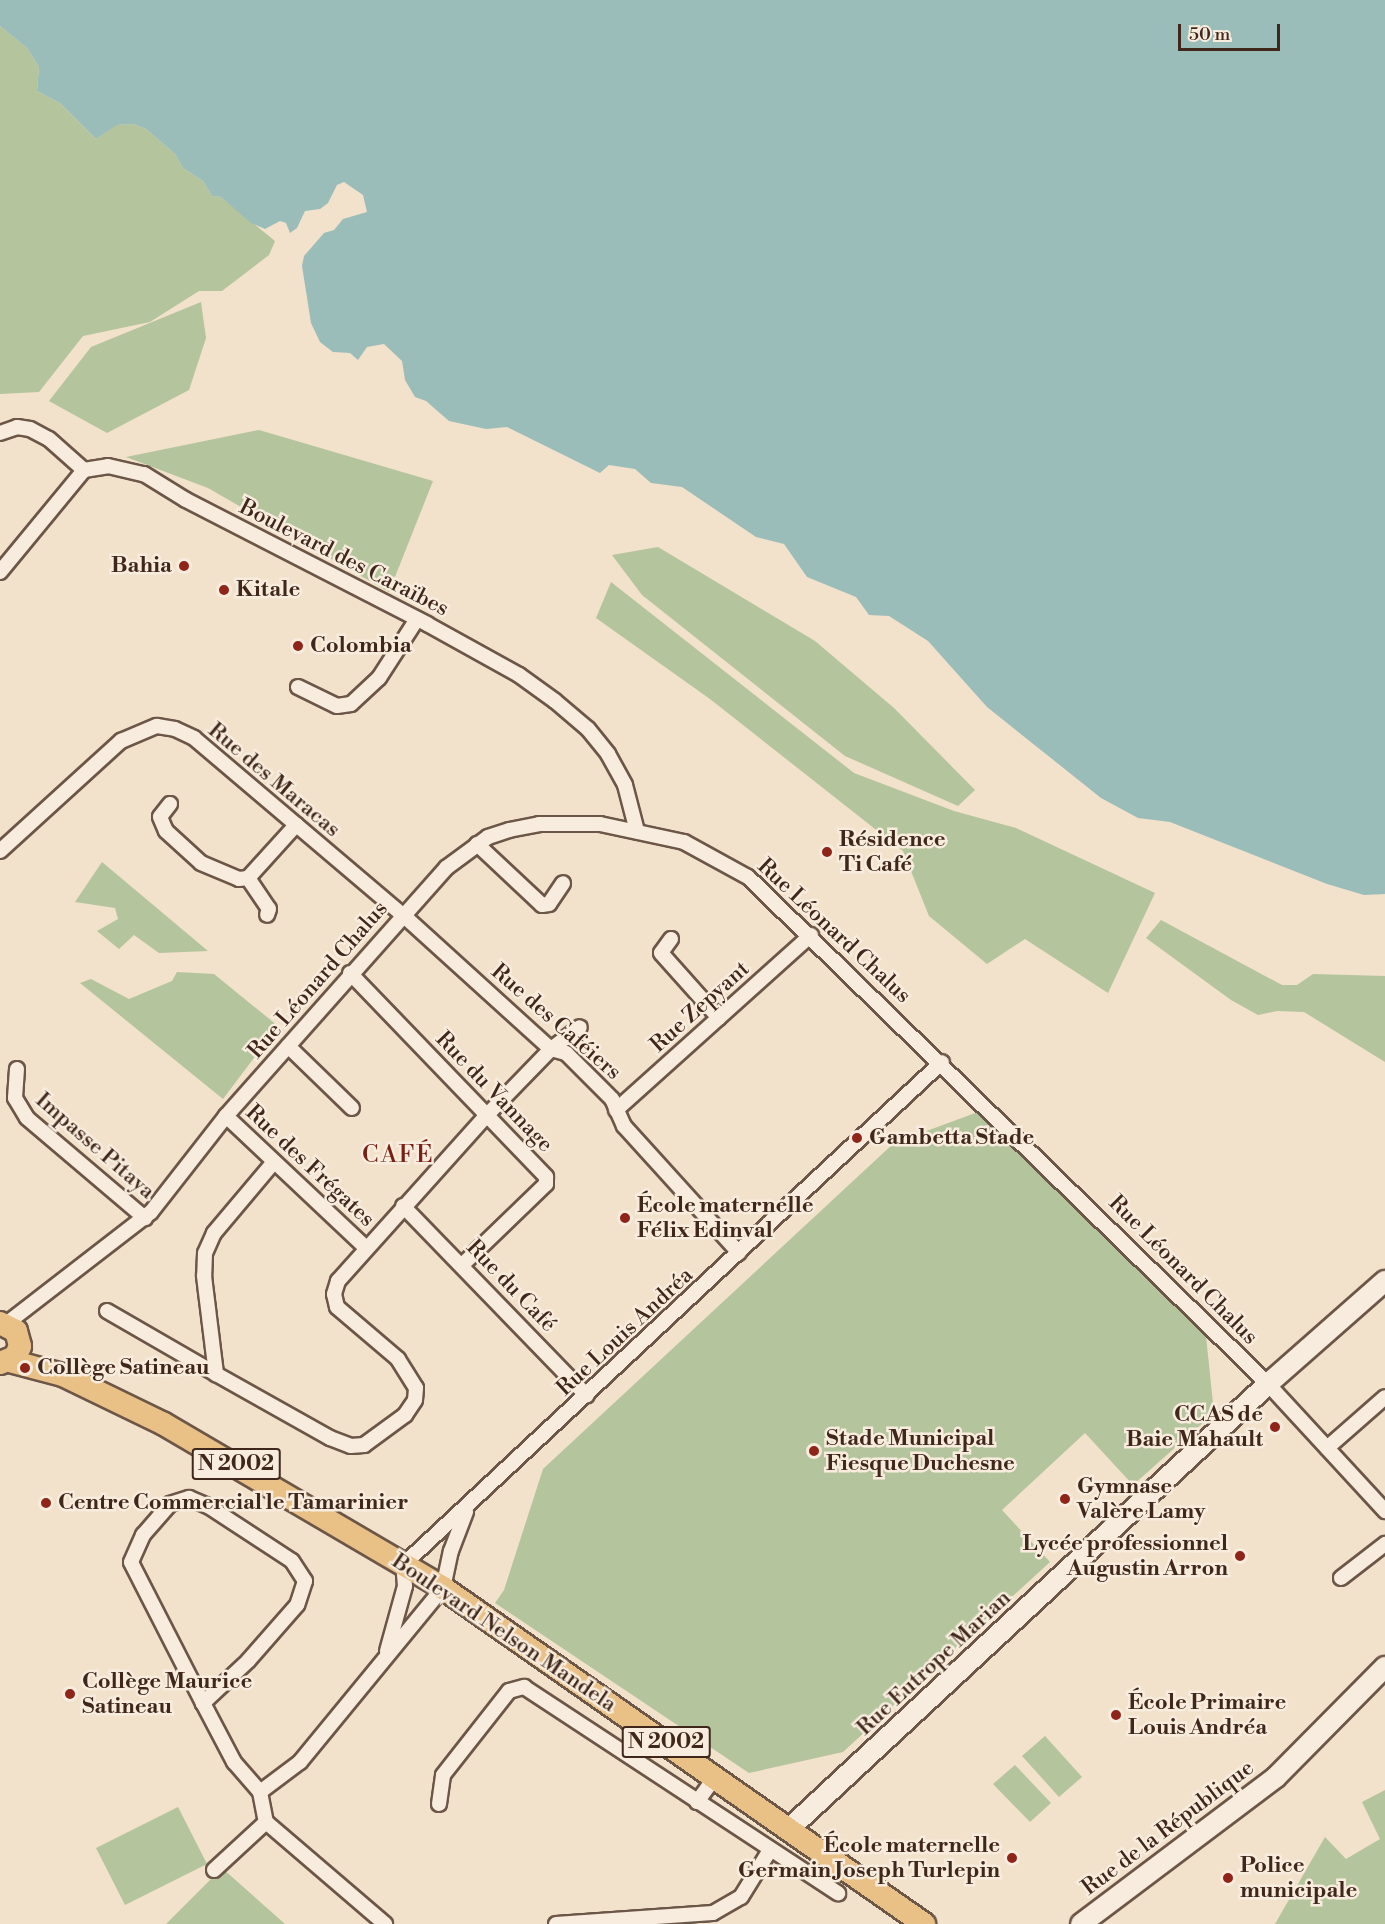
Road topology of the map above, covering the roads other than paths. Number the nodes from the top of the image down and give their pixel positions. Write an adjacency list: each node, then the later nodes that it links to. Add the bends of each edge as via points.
1 (0, 433): 2 (street, via 17,427 30,429 49,439)
2 (84, 470): 3 (street); 4 (street, Boulevard des Caraïbes, via 108,466 144,474)
3 (2, 565)
4 (417, 619): 5 (street, via 379,678 351,704 338,706); 6 (street, Boulevard des Caraïbes, via 519,675 571,714 608,754 625,785)
5 (298, 687)
6 (627, 801): 9 (street); 10 (street, Boulevard des Caraïbes)
7 (171, 804): 13 (street, via 160,817 166,831 218,873)
8 (296, 825): 12 (street, Rue des Maracas, via 194,738 157,726 121,741); 13 (street); 16 (street, Rue des Maracas)
9 (613, 827): 10 (street, Rue Léonard Chalus); 11 (street, Rue Léonard Chalus, via 539,824 495,834)
10 (637, 831): 17 (street, Rue Léonard Chalus, via 684,842 726,862)
11 (477, 844): 14 (street, via 542,905 549,904); 16 (street, Rue Léonard Chalus, via 446,868)
12 (0, 851)
13 (248, 878): 15 (street, via 269,909)
14 (563, 883)
15 (267, 915)
16 (403, 915): 19 (street, Rue Léonard Chalus); 23 (street, Rue des Caféiers)
17 (811, 935): 20 (street, Rue Zepyant); 24 (street, Rue Léonard Chalus)
18 (671, 939): 20 (street, via 661,952)
19 (350, 973): 22 (street, Rue Léonard Chalus); 28 (street, Rue du Vannage)
20 (719, 1017): 27 (street, Rue Zepyant)
21 (580, 1027): 23 (street)
22 (288, 1046): 26 (street); 29 (street, Rue Léonard Chalus)
23 (551, 1049): 27 (street, Rue des Caféiers, via 566,1053 612,1099); 28 (street)
24 (942, 1062): 34 (street, Rue Louis Andréa); 42 (street, Rue Léonard Chalus)
25 (17, 1069): 32 (street, Impasse Pitaya, via 15,1098 27,1119)
26 (352, 1108)
27 (616, 1110): 34 (street, Rue des Caféiers, via 624,1126)
28 (489, 1113): 31 (street); 35 (street, Rue du Vannage, via 547,1181)
29 (226, 1116): 30 (street, Rue des Frégates); 32 (street, Rue Léonard Chalus)
30 (273, 1163): 33 (street, Rue des Frégates); 40 (street, via 214,1233 206,1252 204,1276)
31 (404, 1206): 33 (street); 35 (street, Rue du Café)
32 (145, 1218): 38 (street, Rue Léonard Chalus, via 42,1295)
33 (366, 1248): 40 (street, via 338,1281 335,1303 398,1359 416,1388 411,1407 378,1438 364,1445 342,1443)
34 (739, 1253): 43 (street, Rue Louis Andréa)
35 (462, 1265): 43 (street, Rue du Café)
36 (1385, 1281): 42 (street, Rue Eutrope Marian)
37 (107, 1311): 40 (street)
38 (8, 1326): 39 (main road, via 18,1352); 41 (main road, Boulevard Nelson Mandela / N 2002)
39 (5, 1362): 41 (main road, Boulevard Nelson Mandela / N 2002)
40 (216, 1374)
41 (63, 1375): 49 (main road, Boulevard Nelson Mandela / N 2002, via 217,1453)
42 (1269, 1384): 45 (street, Rue Léonard Chalus); 60 (street, Rue Eutrope Marian)
43 (587, 1396): 46 (street, Rue Louis Andréa)
44 (1385, 1397): 45 (street)
45 (1327, 1448): 47 (street, Rue Léonard Chalus)
46 (467, 1508): 49 (street, Rue Louis Andréa); 51 (street, Rue Louis Andréa)
47 (1385, 1511)
48 (1385, 1544): 50 (street)
49 (403, 1565): 51 (main road, Boulevard Nelson Mandela / N 2002); 52 (street, via 405,1586)
50 (1341, 1578)
51 (442, 1588): 52 (street); 55 (main road, Boulevard Nelson Mandela / N 2002)
52 (387, 1651): 56 (street, via 300,1762)
53 (1385, 1667): 67 (street, Rue de la République, via 1276,1777)
54 (203, 1703): 54 (street, via 248,1661 297,1605 305,1581 292,1561 189,1498 170,1504 143,1535 131,1562); 56 (street, via 234,1762)
55 (716, 1776): 57 (street); 60 (main road, Boulevard Nelson Mandela / N 2002)
56 (260, 1792): 59 (street)
57 (697, 1802): 58 (street, via 524,1687 509,1691 442,1775); 61 (street)
58 (439, 1804)
59 (266, 1822): 62 (street); 64 (street)
60 (790, 1828): 66 (main road, Boulevard Nelson Mandela / N 2002)
61 (770, 1850): 63 (street); 65 (street, via 741,1897 713,1913)
62 (214, 1870)
63 (838, 1893)
64 (385, 1924)
65 (556, 1924)
66 (924, 1924)
67 (1081, 1924)

